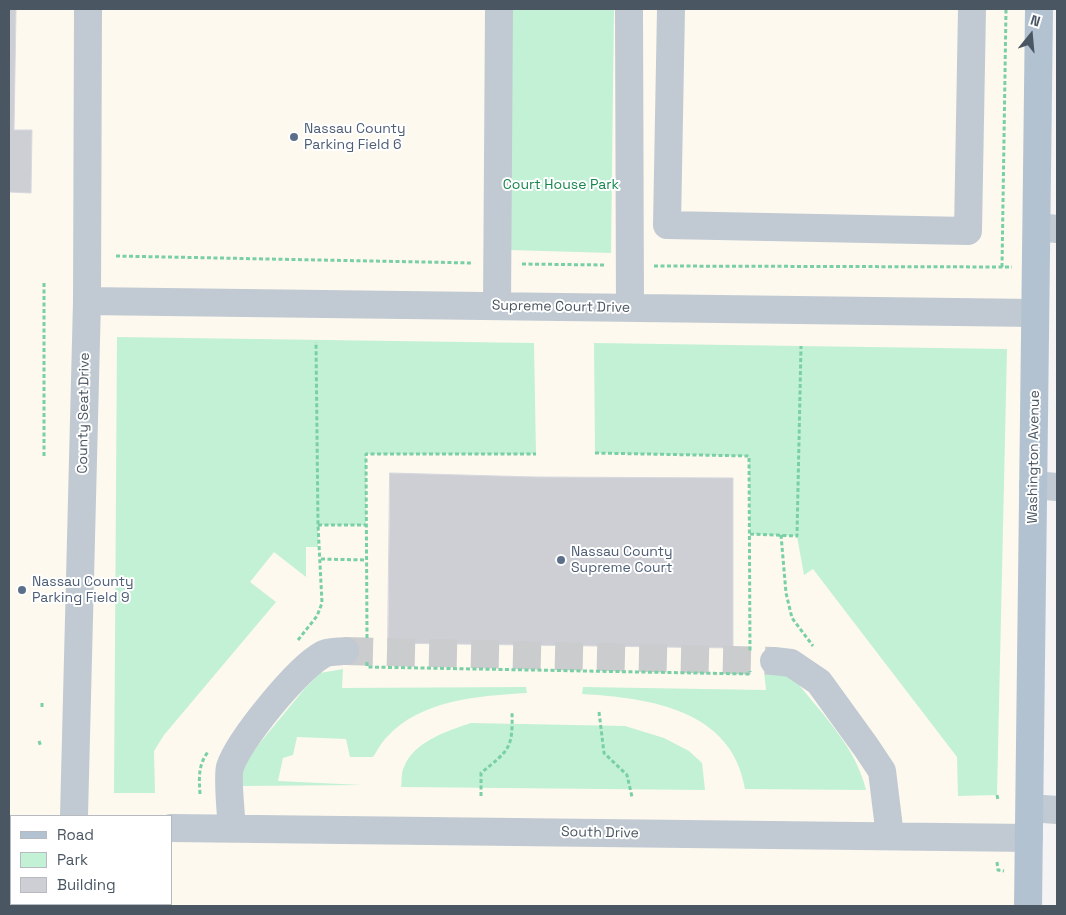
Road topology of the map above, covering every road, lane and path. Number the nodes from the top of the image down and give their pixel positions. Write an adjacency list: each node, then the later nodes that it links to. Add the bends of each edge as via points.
1 (88, 9): 16 (street, County Seat Drive)
2 (499, 9): 12 (street)
3 (629, 9): 8 (street)
4 (671, 9): 9 (street)
5 (972, 9): 9 (street, via 968,231 667,225)
6 (1006, 9): 14 (path)
7 (1039, 9): 10 (main road, Washington Avenue)
8 (629, 46): 9 (street); 13 (street)
9 (670, 49)
10 (1047, 228): 19 (main road, Washington Avenue)
11 (116, 256): 12 (path)
12 (498, 264): 13 (path); 17 (street)
13 (630, 266): 18 (street)
14 (1002, 267)
15 (44, 282): 24 (path)
16 (87, 301): 17 (street, Supreme Court Drive); 44 (street, County Seat Drive)
17 (497, 306): 18 (street, Supreme Court Drive)
18 (630, 308): 19 (street, Supreme Court Drive)
19 (1035, 313): 25 (main road, Washington Avenue)
20 (316, 342): 26 (path)
21 (802, 346): 28 (path, via 797,536)
22 (595, 453): 28 (path, via 749,456)
23 (536, 454): 27 (path, via 366,454)
24 (44, 456)
25 (1045, 486): 42 (main road, Washington Avenue)
26 (318, 525): 27 (path); 29 (path)
27 (366, 525): 31 (path)
28 (750, 534): 33 (path)
29 (318, 547)
30 (321, 559): 31 (path)
31 (366, 560): 32 (path)
32 (360, 652): 33 (path, via 367,667 750,674); 46 (street, via 324,653 310,662 254,728 230,768)
33 (758, 660): 47 (street, via 791,663 819,682 882,771)
34 (512, 712): 39 (path, via 513,738 507,751 482,773)
35 (599, 712): 40 (path, via 604,753 627,775)
36 (39, 741): 37 (path)
37 (41, 747)
38 (997, 795): 41 (path)
39 (481, 796)
40 (632, 797)
41 (998, 800)
42 (1030, 808): 43 (street); 48 (main road, Washington Avenue)
43 (1057, 810)
44 (74, 815)
45 (172, 828): 46 (street, South Drive)
46 (232, 828): 47 (street, South Drive)
47 (890, 836): 48 (street, South Drive)
48 (1029, 838): 51 (main road, Washington Avenue)
49 (997, 861): 50 (path)
50 (998, 870)
51 (1028, 906)

